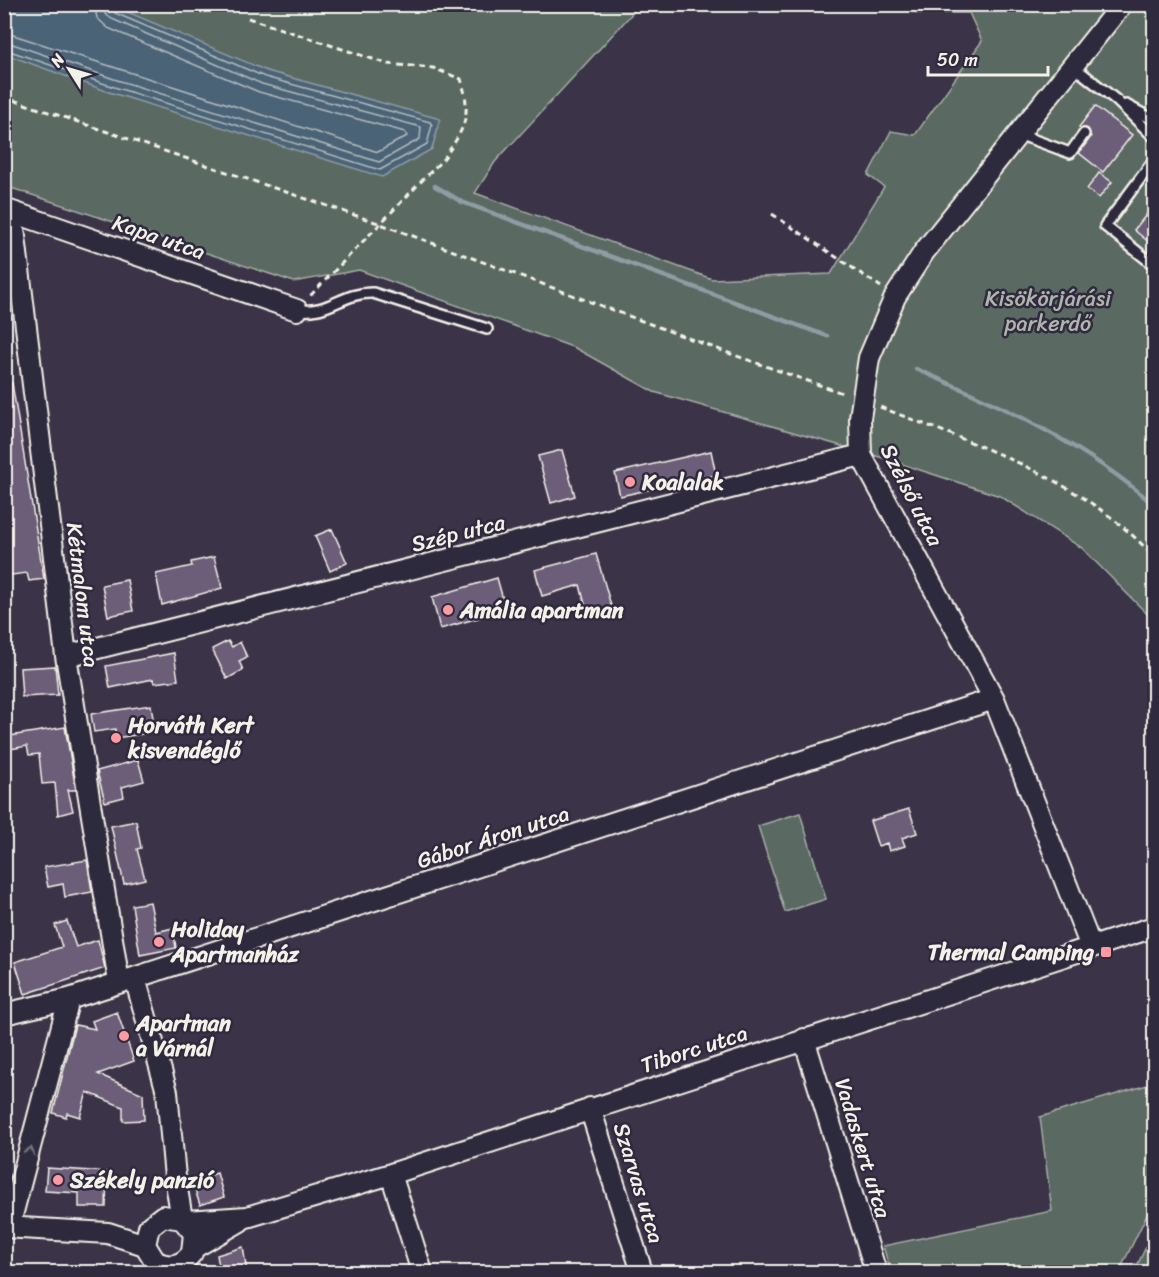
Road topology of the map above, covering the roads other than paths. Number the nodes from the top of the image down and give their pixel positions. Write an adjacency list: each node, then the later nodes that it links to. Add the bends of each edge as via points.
1 (1122, 4): 2 (street, Szélső utca)
2 (1073, 66): 3 (lane); 5 (street, Szélső utca)
3 (1116, 100): 4 (lane); 7 (lane)
4 (1155, 120)
5 (1018, 134): 6 (lane, via 1070,153); 13 (street, Szélső utca, via 924,252 895,297 869,358 861,400)
6 (1084, 135)
7 (1155, 137)
8 (1155, 160): 10 (lane, via 1105,226)
9 (8, 211): 11 (street, Kapa utca); 14 (street, Kétmalom utca)
10 (1155, 265)
11 (297, 310): 12 (lane, via 314,312 357,292 373,293)
12 (488, 329)
13 (861, 455): 14 (street, Szép utca); 15 (street, Szélső utca)
14 (66, 656): 18 (street, Kétmalom utca)
15 (994, 699): 17 (street, Szélső utca); 18 (street, Gábor Áron utca)
16 (1155, 927): 17 (street, Tiborc utca)
17 (1091, 947): 21 (street, Tiborc utca)
18 (127, 980): 19 (street, Gábor Áron utca); 25 (street, Kétmalom utca, via 167,1092 174,1168)
19 (69, 999): 20 (street, Gábor Áron utca); 26 (street, one-way to 19)
20 (4, 1014)
21 (804, 1039): 22 (street, Tiborc utca); 34 (street, Vadaskert utca)
22 (590, 1108): 23 (street, Tiborc utca); 33 (street, Szarvas utca)
23 (391, 1174): 24 (street, Tiborc utca); 32 (street)
24 (247, 1217): 25 (street, Tiborc utca); 29 (street, Tiborc utca)
25 (172, 1219): 27 (street, Tiborc utca); 28 (street, via 145,1236); 29 (street, via 194,1233)
26 (7, 1227): 27 (street, Tiborc utca)
27 (108, 1233): 28 (street, Tiborc utca)
28 (145, 1245): 30 (street, Tiborc utca, via 148,1254)
29 (193, 1250): 30 (street, Tiborc utca, via 180,1264); 31 (street)
30 (168, 1269)
31 (196, 1272)
32 (422, 1272)
33 (642, 1272)
34 (876, 1272)

